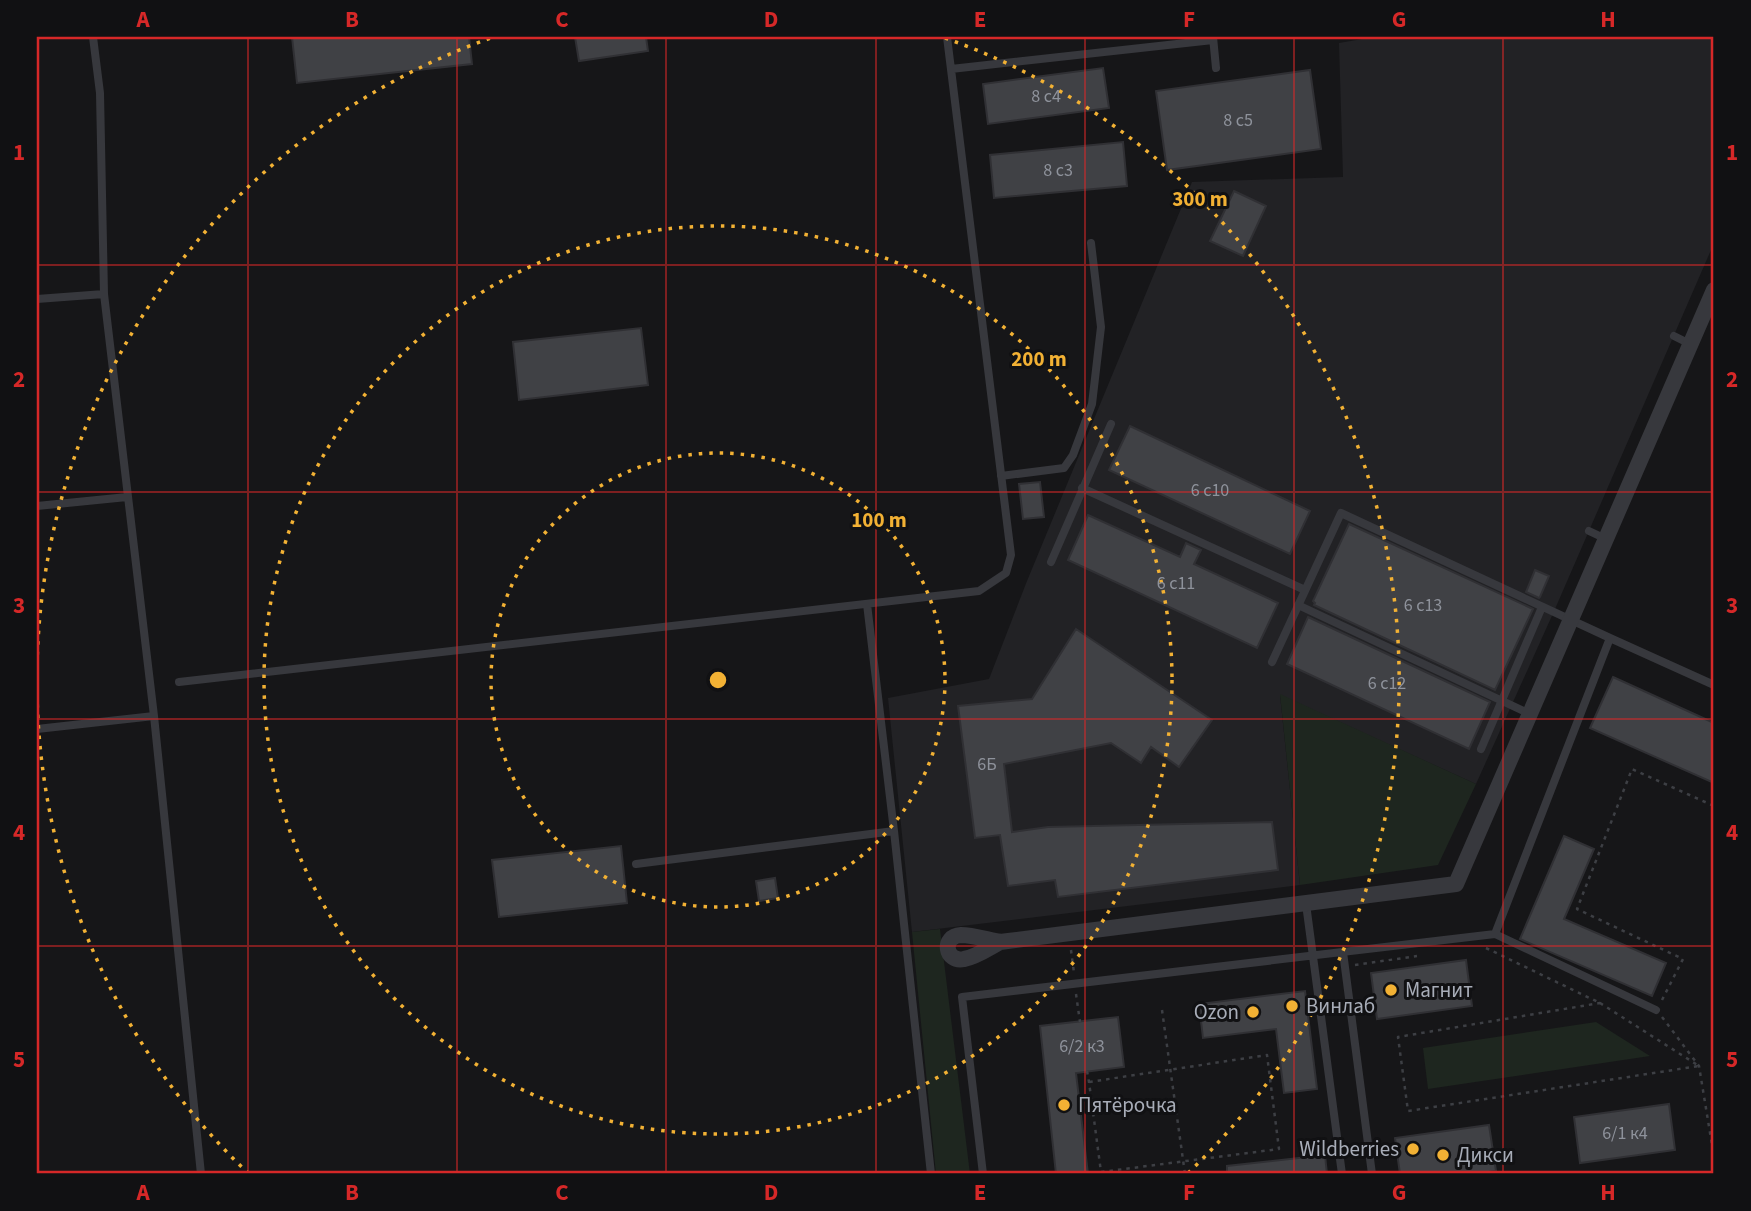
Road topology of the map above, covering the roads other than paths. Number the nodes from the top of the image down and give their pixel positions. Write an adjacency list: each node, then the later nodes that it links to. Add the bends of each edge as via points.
1 (93, 37): 8 (lane, via 100,93)
2 (947, 37): 5 (lane)
3 (1213, 38): 4 (lane); 5 (lane)
4 (1216, 68)
5 (951, 69): 13 (lane)
6 (1091, 243): 13 (lane, via 1101,327 1092,404 1073,455 1064,468)
7 (1714, 290): 11 (street)
8 (104, 294): 9 (lane); 15 (lane)
9 (37, 299)
10 (1674, 336): 11 (lane)
11 (1690, 344): 18 (street)
12 (1111, 424): 14 (lane)
13 (1001, 476): 21 (lane, via 1011,555 1006,573 979,591)
14 (1082, 488): 19 (lane); 20 (lane)
15 (127, 497): 16 (lane); 31 (lane)
16 (37, 506)
17 (1589, 531): 18 (lane)
18 (1606, 539): 24 (street)
19 (1051, 562)
20 (1305, 590): 22 (lane); 23 (lane, via 1341,513)
21 (867, 604): 27 (lane); 34 (lane)
22 (1298, 605): 26 (lane); 29 (lane)
23 (1542, 607): 24 (lane); 29 (lane)
24 (1570, 621): 25 (lane); 30 (street)
25 (1610, 638): 28 (lane); 37 (lane)
26 (1272, 662)
27 (179, 682)
28 (1714, 685)
29 (1502, 701): 30 (lane); 33 (lane)
30 (1530, 714): 36 (street, via 1456,884)
31 (154, 716): 32 (lane); 42 (lane)
32 (37, 729)
33 (1480, 749)
34 (894, 831): 35 (lane); 43 (lane)
35 (636, 864)
36 (1306, 904): 38 (street); 40 (lane)
37 (1494, 934): 39 (lane); 41 (lane)
38 (1000, 943)
39 (1343, 952): 40 (lane); 46 (lane)
40 (1313, 956): 44 (lane, via 962,998); 45 (lane)
41 (1657, 1010)
42 (201, 1174)
43 (930, 1174)
44 (983, 1174)
45 (1342, 1174)
46 (1372, 1174)

